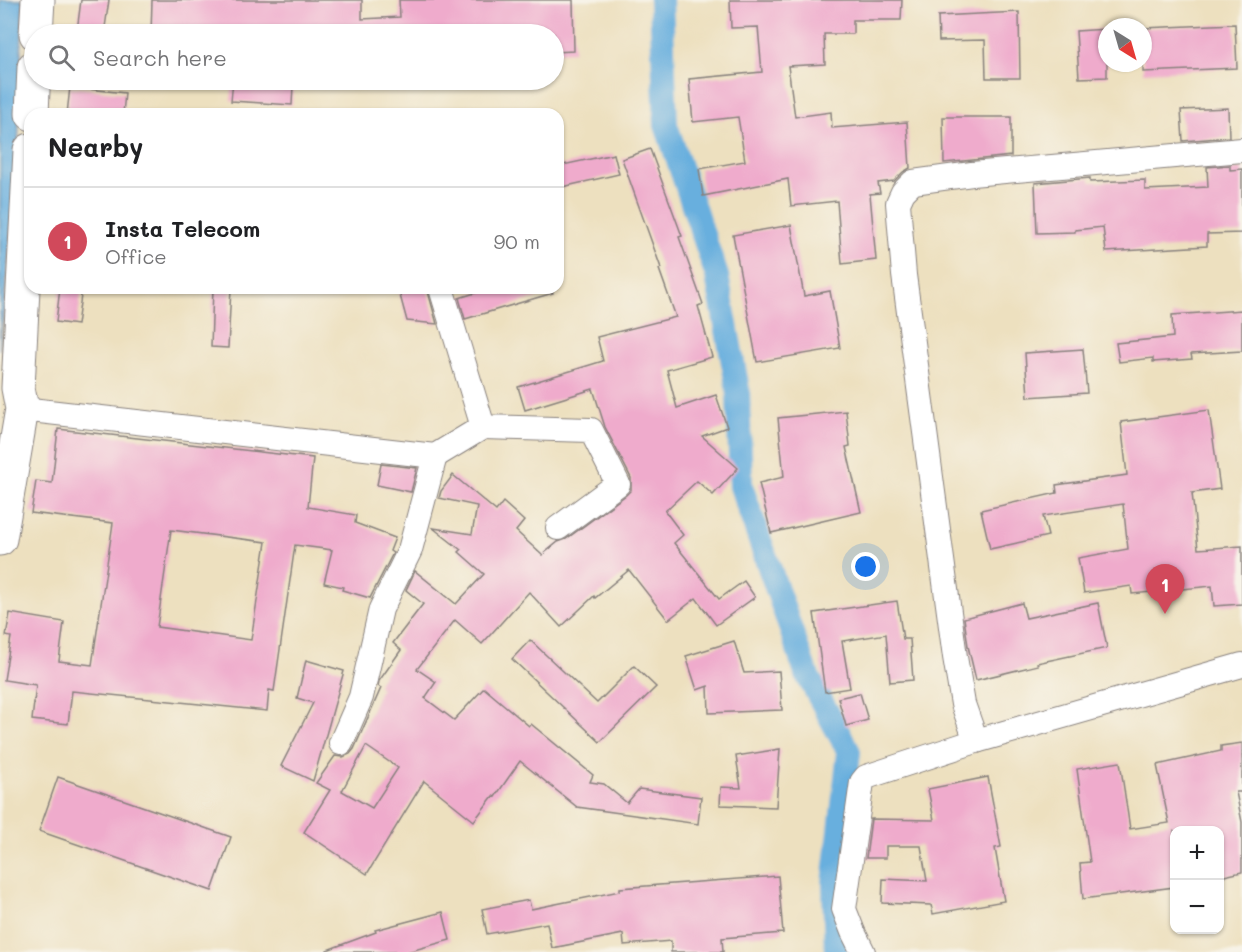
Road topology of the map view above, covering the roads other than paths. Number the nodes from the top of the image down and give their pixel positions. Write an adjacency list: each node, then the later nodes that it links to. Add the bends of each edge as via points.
1 (38, 0): 2 (main road)
2 (37, 24)
3 (33, 90): 4 (main road)
4 (32, 108)
5 (1242, 150): 14 (street, via 913,182 898,203 904,275 955,657 963,704)
6 (24, 276): 8 (main road, via 18,388)
7 (443, 294): 9 (street)
8 (22, 409): 10 (street); 12 (main road)
9 (483, 427): 10 (street); 11 (street, via 591,430 618,484)
10 (435, 456): 15 (street, via 410,550 381,609 361,697)
11 (558, 528)
12 (0, 539)
13 (1242, 665): 14 (street)
14 (976, 741): 16 (street, via 871,774 862,782 844,909)
15 (341, 743)
16 (863, 952)

